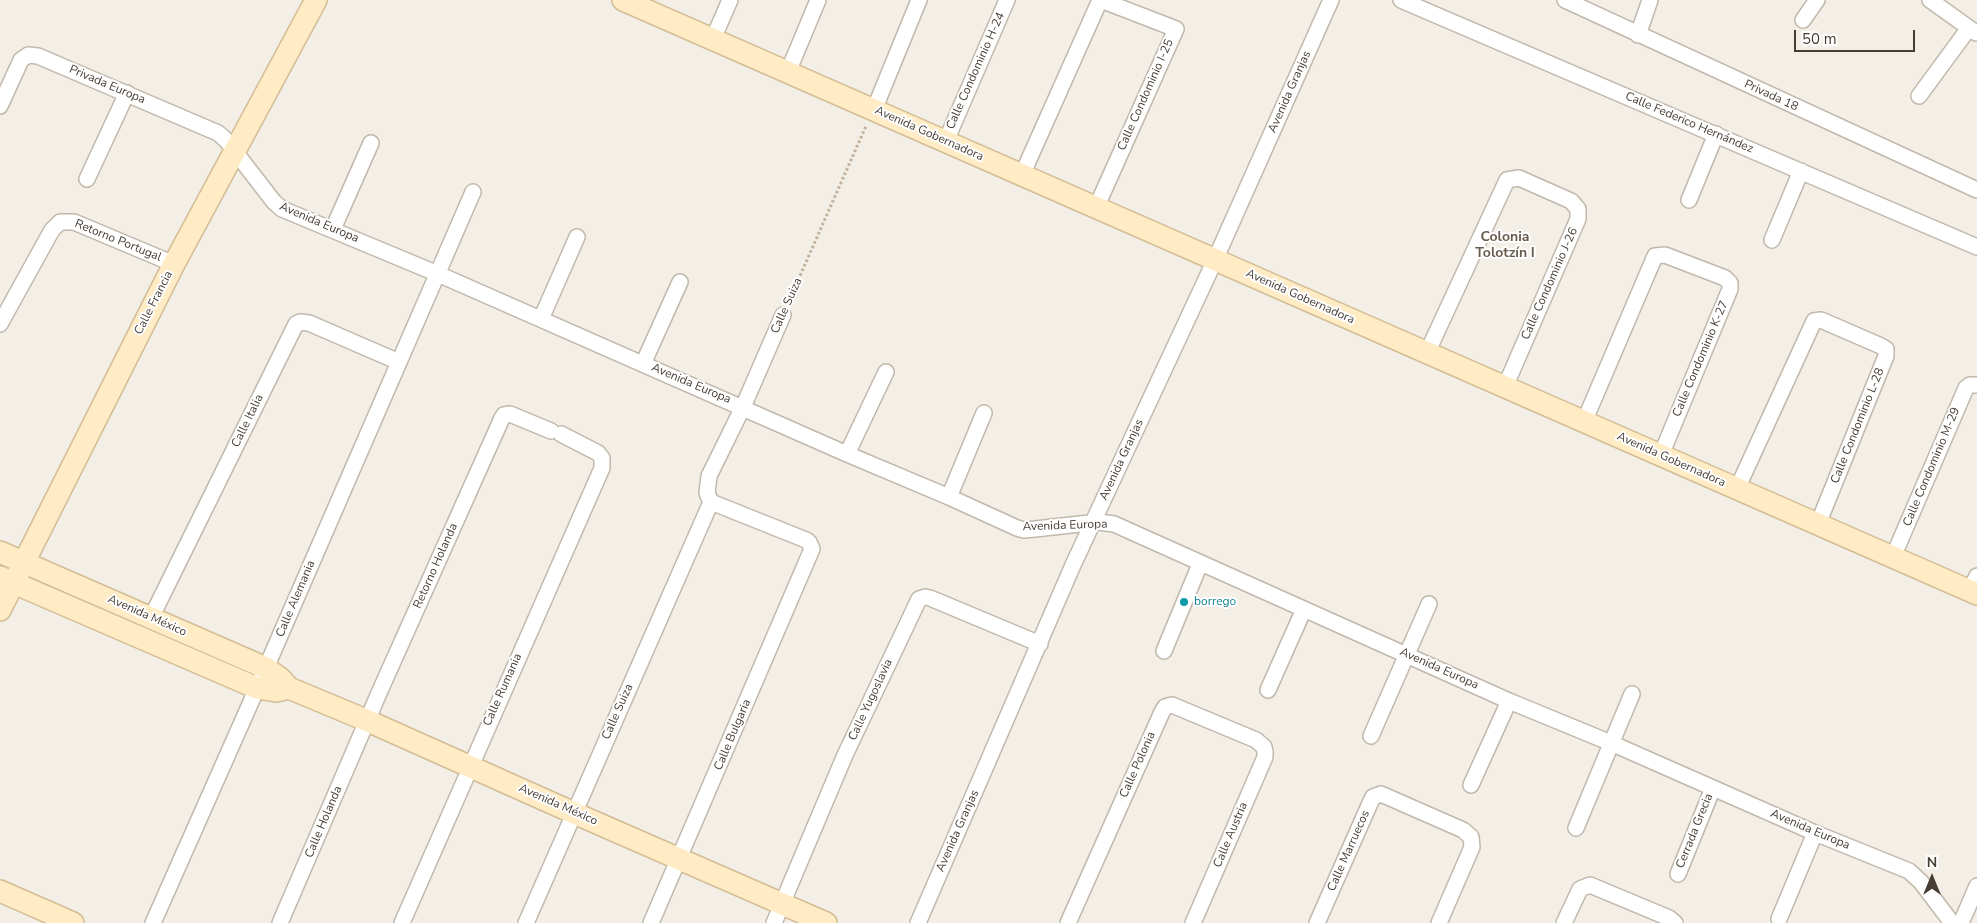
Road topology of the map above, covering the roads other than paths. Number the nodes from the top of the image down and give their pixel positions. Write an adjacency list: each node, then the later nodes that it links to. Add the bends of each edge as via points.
1 (316, 0): 26 (street, Calle Francia)
2 (730, 0): 17 (street)
3 (818, 0): 18 (street)
4 (919, 0): 22 (street)
5 (1007, 0): 25 (street, Calle Condominio H-24)
6 (1101, 0): 28 (street, Calle Condominio I-25); 33 (street, Calle Condominio I-25, via 1176,29)
7 (1331, 0): 38 (street, Avenida Granjas)
8 (1401, 0): 23 (street, Calle Federico Hernández)
9 (1565, 0): 16 (street, Privada 18)
10 (1650, 0): 16 (street)
11 (1817, 0): 14 (street)
12 (1930, 0): 15 (street)
13 (632, 2): 17 (street, Avenida Gobernadora)
14 (1803, 20)
15 (1973, 31): 20 (street)
16 (1638, 35): 30 (street, Privada 18)
17 (712, 39): 18 (street, Avenida Gobernadora)
18 (788, 72): 22 (street, Avenida Gobernadora)
19 (127, 93): 21 (street, Privada Europa, via 28,54 21,60); 26 (street, Privada Europa, via 218,133); 29 (street)
20 (1920, 96)
21 (0, 106)
22 (874, 110): 25 (street, Avenida Gobernadora)
23 (1716, 134): 27 (street, Calle Federico Hernández); 32 (street)
24 (370, 142): 34 (street)
25 (946, 142): 28 (street, Avenida Gobernadora)
26 (235, 151): 34 (street, Avenida Europa, via 277,206); 39 (street, Calle Francia)
27 (1801, 171): 36 (street); 37 (street, Calle Federico Hernández)
28 (1022, 175): 33 (street, Avenida Gobernadora)
29 (87, 180)
30 (1977, 190)
31 (474, 192): 40 (street, Calle Alemania)
32 (1689, 200)
33 (1096, 208): 38 (street, Avenida Gobernadora)
34 (333, 229): 40 (street, Avenida Europa)
35 (577, 237): 43 (street)
36 (1772, 240)
37 (1977, 247)
38 (1215, 260): 45 (street, Avenida Gobernadora); 60 (street, Avenida Granjas)
39 (174, 264): 44 (street, Retorno Portugal, via 74,222 60,222 52,230); 64 (street, Calle Francia)
40 (438, 274): 43 (street, Avenida Europa); 46 (street, Calle Alemania)
41 (680, 282): 47 (street)
42 (783, 315): 51 (street, Calle Suiza)
43 (541, 319): 47 (street, Avenida Europa)
44 (0, 324)
45 (1427, 352): 50 (street, Avenida Gobernadora); 50 (street, Calle Condominio J-26, via 1505,183 1510,178 1519,178 1562,197 1575,205 1578,219)
46 (399, 362): 71 (street, Calle Italia, via 309,323 296,324); 75 (street, Calle Alemania)
47 (643, 364): 51 (street, Avenida Europa)
48 (886, 372): 54 (street)
49 (1977, 385): 63 (street, Calle Condominio M-29, via 1966,388)
50 (1505, 387): 53 (street, Avenida Gobernadora)
51 (743, 407): 54 (street, Avenida Europa); 59 (street, Calle Suiza, via 709,476)
52 (984, 413): 58 (street)
53 (1584, 422): 55 (street, Avenida Gobernadora); 55 (street, Calle Condominio K-27, via 1655,256 1665,255 1725,278 1730,289)
54 (847, 454): 58 (street, Avenida Europa)
55 (1661, 456): 57 (street, Avenida Gobernadora)
56 (602, 458): 81 (street, Retorno Holanda, via 592,449 514,415 506,414 502,418); 85 (street, Calle Rumania, via 602,468)
57 (1737, 489): 61 (street, Avenida Gobernadora); 61 (street, Calle Condominio L-28, via 1814,321 1821,320 1881,346 1886,349 1886,356)
58 (949, 497): 60 (street, Avenida Europa, via 1024,530)
59 (711, 502): 88 (street, Calle Suiza); 91 (street, Calle Bulgaria, via 806,540 811,546 811,553)
60 (1093, 523): 65 (street, Avenida Europa, via 1114,524); 72 (street, Avenida Granjas)
61 (1818, 524): 63 (street, Avenida Gobernadora)
62 (0, 552): 64 (street, Avenida México)
63 (1893, 557): 67 (street, Avenida Gobernadora)
64 (25, 562): 66 (street, Calle Francia); 71 (street, Avenida México)
65 (1200, 564): 69 (street, Avenida Europa); 73 (street)
66 (7, 580): 70 (street, Calle Francia); 76 (street, Avenida México)
67 (1975, 587)
68 (1429, 604): 74 (street)
69 (1304, 609): 74 (street, Avenida Europa); 78 (street)
70 (0, 610)
71 (151, 618): 75 (street, Avenida México)
72 (1040, 644): 95 (street, Calle Yugoslavia, via 930,598 922,597 916,601 845,755); 104 (street, Avenida Granjas)
73 (1164, 651)
74 (1407, 654): 80 (street, Avenida Europa); 82 (street)
75 (266, 668): 76 (street, Calle Alemania); 77 (street, Avenida México)
76 (257, 688): 77 (street, Avenida México, via 276,691); 98 (street, Calle Alemania)
77 (289, 688): 81 (street, Avenida México)
78 (1268, 690)
79 (1632, 694): 83 (street)
80 (1510, 701): 83 (street, Avenida Europa); 86 (street)
81 (368, 720): 85 (street, Avenida México); 99 (street, Calle Holanda)
82 (1371, 736)
83 (1611, 743): 87 (street, Avenida Europa); 89 (street)
84 (1264, 747): 105 (street, Calle Polonia, via 1256,740 1178,706 1168,705); 106 (street, Calle Austria, via 1264,757)
85 (469, 766): 88 (street, Avenida México); 100 (street, Calle Rumania)
86 (1472, 785)
87 (1713, 788): 90 (street, Avenida Europa); 92 (street, Cerrada Grecia)
88 (574, 813): 91 (street, Avenida México); 101 (street, Calle Suiza)
89 (1576, 828)
90 (1815, 833): 96 (street); 111 (street, Avenida Europa, via 1909,871)
91 (679, 858): 95 (street, Avenida México); 102 (street, Calle Bulgaria)
92 (1678, 874)
93 (1977, 886): 112 (street)
94 (0, 891): 97 (street)
95 (778, 913): 103 (street, Avenida México)
96 (1778, 919)
97 (65, 921)
98 (153, 923)
99 (280, 923)
100 (402, 923)
101 (526, 923)
102 (651, 923)
103 (826, 923)
104 (918, 923)
105 (1068, 923)
106 (1193, 923)
107 (1317, 923): 108 (street, Calle Marruecos, via 1373,796 1381,794 1463,830 1471,837 1472,847)
108 (1439, 923)
109 (1564, 923): 110 (street, via 1580,889 1590,885)
110 (1675, 923)
111 (1952, 923)
112 (1961, 923)

